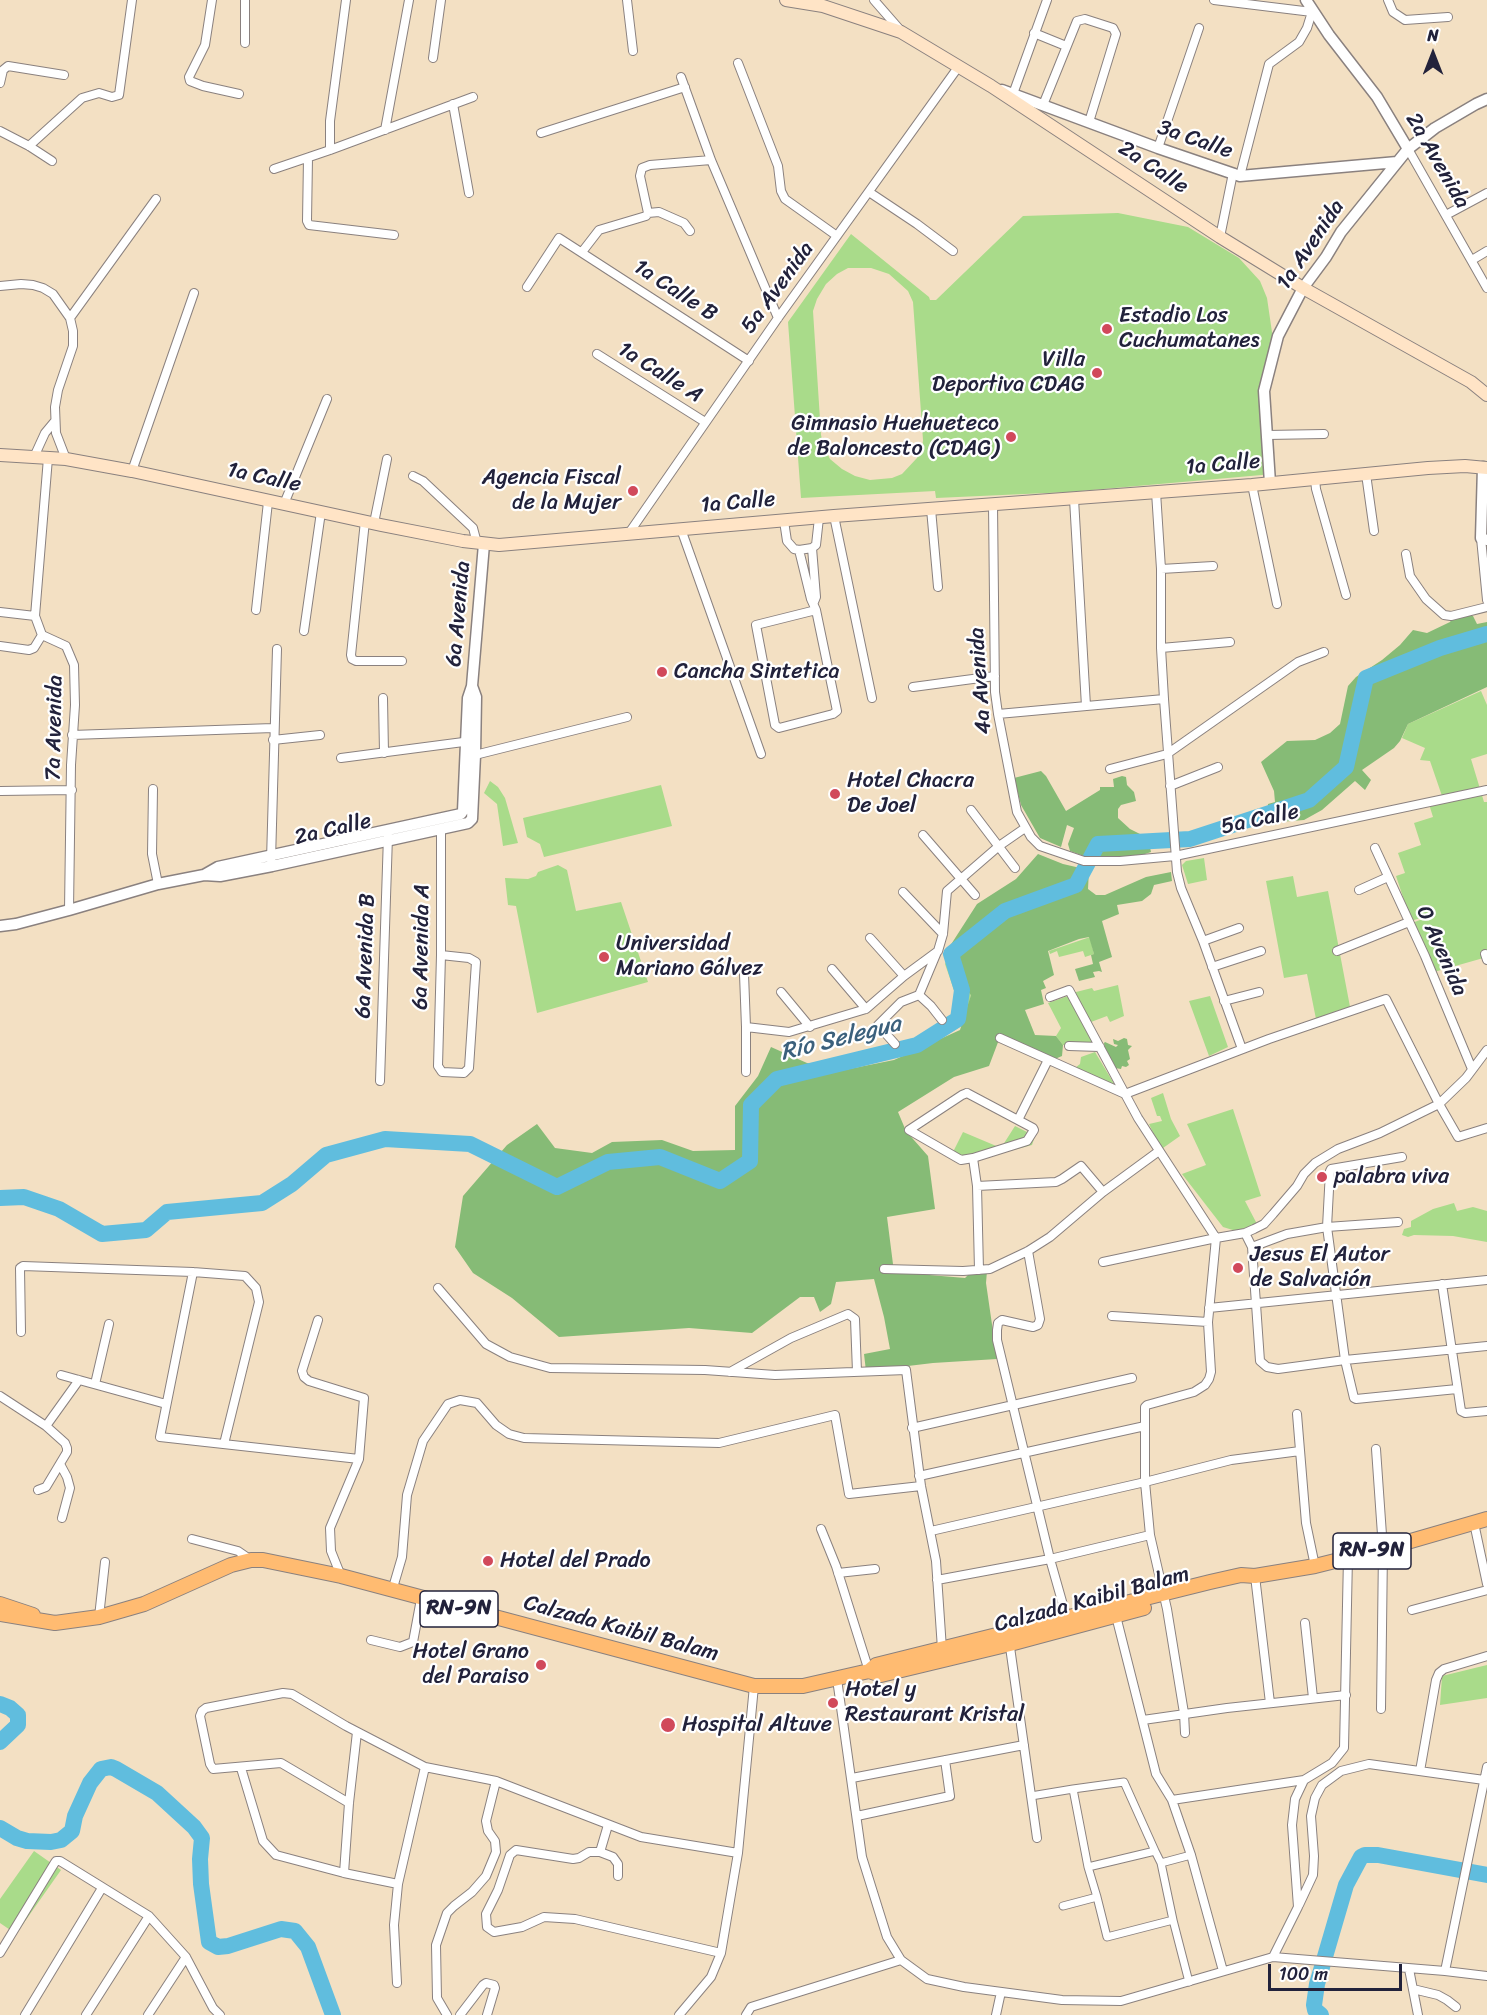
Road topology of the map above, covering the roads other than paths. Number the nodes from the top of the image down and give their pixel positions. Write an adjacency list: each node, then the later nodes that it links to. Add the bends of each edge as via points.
1 (132, 0): 40 (street, via 120,95 99,93 82,98)
2 (212, 0): 30 (street, via 205,45 190,71 190,81)
3 (245, 0): 19 (street)
4 (346, 0): 43 (street, via 330,121)
5 (410, 0): 37 (street)
6 (441, 0): 22 (street)
7 (627, 0): 21 (street)
8 (786, 0): 17 (main road, 2a Calle, via 823,6)
9 (874, 0): 17 (street)
10 (1047, 0): 18 (street)
11 (1306, 0): 14 (street, 2a Avenida)
12 (1388, 0): 15 (street, via 1393,12 1405,20)
13 (1218, 1): 14 (street)
14 (1312, 12): 42 (street, 2a Avenida, via 1377,97); 49 (street, via 1299,42 1269,64)
15 (1448, 17)
16 (1199, 27): 41 (street)
17 (902, 32): 24 (main road, 2a Calle)
18 (1034, 33): 20 (street); 31 (street)
19 (245, 43)
20 (1066, 46): 35 (street); 36 (street, via 1077,21 1085,19 1115,31)
21 (633, 51)
22 (433, 58)
23 (738, 63): 58 (street, via 778,166 785,199)
24 (959, 66): 28 (main road, 2a Calle); 50 (street, 5a Avenida)
25 (64, 75): 27 (street, via 8,66)
26 (681, 76): 29 (street)
27 (0, 83)
28 (990, 86): 31 (street, 3a Calle); 59 (main road, 2a Calle)
29 (685, 87): 39 (street); 46 (street)
30 (239, 94)
31 (1013, 94): 35 (street, 3a Calle)
32 (473, 97): 34 (street)
33 (1487, 99): 42 (street)
34 (453, 104): 37 (street); 51 (street)
35 (1043, 105): 36 (street, 3a Calle)
36 (1089, 122): 41 (street, 3a Calle)
37 (385, 130): 43 (street)
38 (0, 131): 40 (street)
39 (541, 133)
40 (29, 146): 45 (street)
41 (1158, 148): 49 (street, 3a Calle)
42 (1408, 148): 47 (street, 1a Avenida); 55 (street, 2a Avenida)
43 (330, 150): 44 (street)
44 (308, 158): 48 (street); 57 (street, via 309,225)
45 (52, 160)
46 (711, 160): 54 (street, via 642,168 640,176); 70 (street)
47 (1397, 162): 49 (street, 3a Calle); 66 (street, 1a Avenida, via 1341,232)
48 (274, 169)
49 (1237, 175): 59 (street)
50 (869, 192): 58 (street, 5a Avenida); 60 (street)
51 (469, 193)
52 (1487, 193): 55 (street)
53 (156, 199): 69 (street)
54 (648, 213): 56 (street, via 659,212 684,223); 62 (street, via 640,219 598,230)
55 (1446, 215): 63 (street, 2a Avenida)
56 (690, 231)
57 (394, 235)
58 (837, 236): 70 (street, 5a Avenida)
59 (1220, 237): 66 (main road, 2a Calle)
60 (953, 251)
61 (1487, 251): 63 (street)
62 (582, 252): 65 (street, 1a Calle B, via 559,238); 72 (street, 1a Calle B)
63 (1472, 260): 67 (street, 2a Avenida)
64 (0, 286): 69 (street, via 43,288 54,294)
65 (527, 287)
66 (1303, 288): 73 (main road, 2a Calle, via 1471,382); 78 (street, 1a Avenida, via 1278,336 1271,360 1264,391)
67 (1487, 288)
68 (194, 293): 85 (street)
69 (70, 318): 75 (street, via 73,346 58,390)
70 (778, 318): 72 (street, 5a Avenida)
71 (597, 354): 76 (street, 1a Calle A)
72 (749, 361): 76 (street, 5a Avenida)
73 (1487, 395)
74 (327, 399): 94 (street)
75 (55, 421): 80 (street); 82 (street)
76 (705, 422): 104 (street, 5a Avenida)
77 (1324, 434): 78 (street)
78 (1267, 435): 89 (street, 1a Avenida)
79 (0, 455): 80 (main road, 1a Calle)
80 (34, 457): 81 (main road, 1a Calle)
81 (48, 458): 82 (main road, 1a Calle); 120 (street)
82 (66, 459): 85 (main road, 1a Calle)
83 (387, 459): 101 (street)
84 (1485, 467): 86 (main road, 1a Calle); 105 (street)
85 (132, 471): 93 (main road, 1a Calle)
86 (1366, 474): 88 (main road, 1a Calle); 103 (street)
87 (414, 476): 106 (street, via 473,528)
88 (1316, 479): 89 (main road, 1a Calle); 113 (street)
89 (1270, 483): 90 (main road, 1a Calle)
90 (1252, 484): 91 (main road, 1a Calle); 115 (street)
91 (1156, 492): 92 (main road, 1a Calle); 111 (street)
92 (1074, 498): 95 (main road, 1a Calle); 134 (street)
93 (268, 502): 94 (main road, 1a Calle); 118 (street)
94 (284, 504): 97 (main road, 1a Calle)
95 (993, 504): 96 (main road, 1a Calle); 129 (street, 4a Avenida)
96 (931, 509): 98 (main road, 1a Calle); 112 (street)
97 (321, 512): 101 (main road, 1a Calle); 121 (street)
98 (834, 516): 99 (main road, 1a Calle); 132 (street)
99 (819, 518): 100 (main road, 1a Calle); 107 (street, via 818,539)
100 (784, 521): 102 (main road, 1a Calle); 108 (street, via 787,541)
101 (369, 522): 106 (main road, 1a Calle); 128 (street, via 351,655 356,661)
102 (681, 529): 104 (main road, 1a Calle); 143 (street)
103 (1374, 531)
104 (629, 533): 106 (main road, 1a Calle, via 525,544)
105 (1484, 539): 114 (street)
106 (481, 544): 141 (street, 6a Avenida, via 472,686 476,698)
107 (812, 548): 108 (street); 116 (street)
108 (799, 550): 116 (street)
109 (1406, 554): 117 (street, via 1410,576 1426,599 1444,615)
110 (1213, 566): 111 (street)
111 (1161, 569): 125 (street)
112 (938, 586)
113 (1346, 595)
114 (1487, 600)
115 (1277, 604)
116 (815, 606): 116 (street, via 837,711 778,728 756,625)
117 (1487, 607)
118 (256, 610)
119 (0, 612): 120 (street)
120 (35, 616): 122 (street)
121 (304, 631)
122 (42, 634): 124 (street, via 34,648 28,650); 138 (street, 7a Avenida, via 66,646 74,664)
123 (1230, 642): 125 (street)
124 (0, 646)
125 (1161, 648): 133 (street)
126 (277, 649): 137 (street)
127 (1324, 652): 144 (street, via 1298,662)
128 (402, 661)
129 (995, 676): 130 (street); 135 (street, 4a Avenida)
130 (913, 687)
131 (383, 698): 142 (street)
132 (872, 698)
133 (1164, 699): 134 (street); 144 (street)
134 (1086, 706): 135 (street)
135 (998, 714): 157 (street, 4a Avenida, via 1014,802)
136 (627, 717): 145 (street)
137 (273, 728): 138 (street); 140 (street)
138 (72, 735): 151 (street, 7a Avenida)
139 (320, 735): 140 (street)
140 (273, 740): 165 (street)
141 (470, 741): 142 (street); 145 (street, 6a Avenida); 155 (street, 6a Avenida)
142 (384, 753): 146 (street)
143 (761, 754)
144 (1167, 754): 148 (street); 149 (street)
145 (475, 755): 156 (street, 6a Avenida)
146 (341, 758)
147 (1218, 767): 149 (street)
148 (1110, 769)
149 (1170, 786): 164 (street)
150 (153, 789): 169 (street, via 152,854)
151 (72, 790): 153 (street); 173 (street, 7a Avenida)
152 (1487, 790): 164 (street, 5a Calle)
153 (0, 791)
154 (971, 810): 161 (street)
155 (463, 811): 159 (street, 2a Calle)
156 (471, 821): 158 (street, 2a Calle)
157 (1025, 828): 161 (street); 162 (street, 4a Avenida)
158 (441, 829): 159 (street, 2a Calle); 183 (street, 6a Avenida A)
159 (388, 835): 165 (street, 2a Calle); 206 (street, 6a Avenida B)
160 (923, 835): 168 (street)
161 (999, 846): 166 (street); 168 (street)
162 (1040, 846): 164 (street, 5a Calle, via 1084,861)
163 (1375, 848): 167 (street, 0 Avenida)
164 (1175, 856): 179 (street, via 1181,888)
165 (272, 861): 169 (street, 2a Calle, via 218,867 204,875)
166 (1015, 868)
167 (1388, 877): 170 (street); 174 (street, 0 Avenida)
168 (960, 879): 172 (street); 177 (street, via 946,891)
169 (158, 884): 173 (street, 2a Calle)
170 (1359, 890)
171 (903, 892): 177 (street)
172 (975, 895)
173 (69, 910): 175 (street, 2a Calle)
174 (1409, 922): 182 (street); 204 (street, 0 Avenida)
175 (0, 926)
176 (1239, 928): 179 (street)
177 (943, 934): 180 (street)
178 (870, 938): 187 (street)
179 (1203, 941): 184 (street)
180 (938, 951): 187 (street); 190 (street)
181 (1261, 951): 184 (street)
182 (1337, 951)
183 (441, 955): 183 (street, 6a Avenida A, via 476,962 469,1068 464,1073 442,1072 438,1066)
184 (1212, 967): 192 (street)
185 (832, 969): 193 (street)
186 (744, 974): 195 (street)
187 (904, 976): 193 (street)
188 (781, 992): 196 (street)
189 (1259, 992): 192 (street)
190 (919, 995): 194 (street); 198 (street, via 902,1002 878,1025)
191 (1050, 997): 200 (street, via 1069,990)
192 (1224, 1001): 201 (street)
193 (866, 1009): 196 (street)
194 (942, 1020)
195 (746, 1027): 196 (street, via 789,1032); 205 (street)
196 (810, 1027)
197 (1000, 1038): 203 (street)
198 (895, 1044)
199 (1069, 1046): 200 (street)
200 (1100, 1047): 207 (street)
201 (1242, 1049): 207 (street); 208 (street, via 1386,999)
202 (1487, 1050): 204 (street)
203 (1048, 1060): 207 (street); 209 (street)
204 (1472, 1070): 208 (street)
205 (746, 1072)
206 (380, 1082)
207 (1125, 1094): 211 (street)
208 (1439, 1104): 210 (street, via 1458,1137); 218 (street, via 1315,1163 1264,1224)
209 (1018, 1120): 213 (street, via 1034,1129 1027,1142); 213 (street, via 967,1093 909,1129 959,1160)
210 (1487, 1128)
211 (1159, 1151): 215 (street); 219 (street)
212 (1402, 1157): 217 (street, via 1330,1170)
213 (974, 1158): 214 (street)
214 (976, 1186): 215 (street, via 1056,1182 1081,1166); 224 (street)
215 (1103, 1192): 221 (street)
216 (1398, 1222): 217 (street)
217 (1328, 1227): 220 (street, via 1287,1234); 229 (street)
218 (1245, 1233): 219 (street); 220 (street)
219 (1216, 1238): 222 (street); 231 (street)
220 (1252, 1247): 230 (street)
221 (1028, 1251): 224 (street, via 990,1269); 249 (street, via 1040,1319 1033,1327 1002,1320 997,1330)
222 (1103, 1263)
223 (884, 1269): 224 (street)
224 (979, 1270)
225 (193, 1272): 236 (street, via 23,1266); 248 (street); 255 (street, via 245,1276 258,1295)
226 (1487, 1280): 227 (street)
227 (1442, 1284): 229 (street); 238 (street)
228 (438, 1288): 240 (street, via 486,1344 523,1361 550,1368)
229 (1335, 1296): 230 (street); 239 (street)
230 (1257, 1302): 231 (street); 239 (street, via 1260,1361 1267,1367)
231 (1209, 1308): 234 (street)
232 (1112, 1316): 234 (street)
233 (318, 1320): 259 (street, via 302,1371 309,1381 364,1398)
234 (1208, 1322): 253 (street, via 1209,1379 1194,1392 1147,1405)
235 (109, 1324): 245 (street)
236 (21, 1332)
237 (1487, 1346): 238 (street)
238 (1452, 1349): 239 (street); 246 (street)
239 (1345, 1360): 246 (street, via 1356,1399)
240 (730, 1372): 241 (street); 241 (street, via 791,1338 848,1314 855,1319)
241 (858, 1372): 254 (street, via 907,1370)
242 (61, 1375): 244 (street)
243 (1132, 1378): 249 (street)
244 (79, 1380): 245 (street); 252 (street)
245 (95, 1384): 248 (street)
246 (1457, 1389): 250 (street, via 1463,1413)
247 (0, 1396): 252 (street)
248 (166, 1404): 255 (street, via 160,1437)
249 (1011, 1404): 254 (street); 258 (street)
250 (1487, 1411)
251 (1297, 1414): 257 (street)
252 (46, 1425): 260 (street, via 67,1448)
253 (1145, 1426): 258 (street); 262 (street)
254 (912, 1428): 261 (street)
255 (224, 1444): 259 (street)
256 (1376, 1449): 272 (street)
257 (1300, 1451): 262 (street, via 1232,1460); 277 (street, via 1306,1523)
258 (1025, 1453): 261 (street); 265 (street)
259 (359, 1459): 280 (street, via 330,1528 331,1551)
260 (60, 1464): 264 (street, via 46,1487); 266 (street, via 70,1488)
261 (920, 1476): 263 (street)
262 (1145, 1482): 265 (street); 270 (street)
263 (921, 1486): 269 (street); 285 (street, via 849,1494 835,1415 718,1443 524,1438 496,1425 477,1402 460,1400 448,1404 423,1440 407,1495 402,1557)
264 (38, 1490)
265 (1037, 1506): 269 (street); 274 (street)
266 (62, 1518)
267 (1481, 1521): 272 (main road, Calzada Kaibil Balam / RN-9N); 283 (street)
268 (821, 1529): 279 (street)
269 (931, 1530): 282 (street)
270 (1150, 1535): 274 (street); 286 (street)
271 (192, 1539): 275 (street, via 238,1551)
272 (1383, 1549): 273 (main road, Calzada Kaibil Balam / RN-9N); 306 (street)
273 (1348, 1557): 277 (main road, Calzada Kaibil Balam / RN-9N); 303 (street)
274 (1050, 1559): 282 (street); 293 (street)
275 (251, 1560): 280 (main road, Calzada Kaibil Balam / RN-9N); 292 (main road, Calzada Kaibil Balam / RN-9N, via 144,1604)
276 (105, 1562): 292 (street)
277 (1315, 1566): 281 (main road, Calzada Kaibil Balam / RN-9N)
278 (875, 1569): 279 (street)
279 (838, 1573): 300 (street)
280 (341, 1576): 285 (main road, Calzada Kaibil Balam / RN-9N)
281 (1255, 1576): 286 (main road, Calzada Kaibil Balam / RN-9N, via 1241,1575); 305 (street)
282 (938, 1580): 298 (street)
283 (1487, 1584)
284 (1487, 1590): 289 (street)
285 (392, 1591): 287 (main road, Calzada Kaibil Balam / RN-9N)
286 (1164, 1598): 291 (main road, Calzada Kaibil Balam / RN-9N); 293 (main road, Calzada Kaibil Balam / RN-9N); 307 (street)
287 (421, 1599): 297 (street, via 413,1642 400,1647); 302 (main road, Calzada Kaibil Balam / RN-9N)
288 (0, 1604): 294 (main road, Calzada Kaibil Balam / RN-9N)
289 (1412, 1610)
290 (0, 1614): 294 (main road, Calzada Kaibil Balam / RN-9N)
291 (1116, 1616): 296 (main road, Calzada Kaibil Balam / RN-9N); 308 (street)
292 (99, 1617): 294 (main road, Calzada Kaibil Balam / RN-9N)
293 (1067, 1618): 296 (main road, Calzada Kaibil Balam / RN-9N)
294 (55, 1623)
295 (1305, 1623): 304 (street)
296 (1009, 1639): 298 (main road, Calzada Kaibil Balam / RN-9N); 300 (main road, Calzada Kaibil Balam / RN-9N, via 881,1675); 311 (street)
297 (370, 1640)
298 (942, 1649): 300 (main road, Calzada Kaibil Balam / RN-9N, via 876,1665)
299 (1487, 1656): 316 (street, via 1439,1673)
300 (869, 1671): 301 (main road, Calzada Kaibil Balam / RN-9N)
301 (837, 1679): 302 (main road, Calzada Kaibil Balam / RN-9N, via 803,1686); 317 (street)
302 (754, 1686): 330 (street)
303 (1346, 1695): 304 (street); 318 (street, via 1344,1749 1332,1763)
304 (1313, 1698): 305 (street)
305 (1270, 1703): 307 (street)
306 (1381, 1709)
307 (1184, 1713): 308 (street); 310 (street)
308 (1143, 1720): 323 (street, via 1156,1774)
309 (357, 1732): 313 (street); 315 (street, via 292,1694 206,1708 200,1716 210,1764 218,1770); 324 (street)
310 (1185, 1734)
311 (1024, 1745): 312 (street); 322 (street)
312 (945, 1760): 317 (street); 325 (street, via 950,1796)
313 (425, 1767): 320 (street); 336 (street)
314 (1487, 1767): 319 (street)
315 (241, 1768): 324 (street, via 281,1763); 334 (street, via 263,1841 276,1855)
316 (1420, 1771): 319 (street); 340 (street, via 1368,1764 1341,1772 1322,1785 1311,1816 1313,1875)
317 (852, 1779): 325 (street)
318 (1304, 1780): 323 (street); 340 (street, via 1295,1799 1292,1824)
319 (1484, 1780): 350 (street)
320 (496, 1781): 326 (street); 362 (street, via 486,1821 496,1852 486,1876 447,1913 436,1945 437,1998)
321 (1073, 1789): 322 (street); 328 (street, via 1124,1782); 333 (street)
322 (1031, 1796): 327 (street)
323 (1172, 1800): 331 (street)
324 (349, 1803): 334 (street)
325 (857, 1816): 347 (street, via 862,1857 887,1937)
326 (608, 1824): 329 (street); 330 (street, via 641,1837)
327 (1038, 1838)
328 (1155, 1851): 332 (street); 333 (street)
329 (600, 1852): 335 (street, via 613,1857 618,1864); 344 (street, via 573,1859 512,1852 486,1914 487,1927 494,1932 522,1927 544,1917 564,1918)
330 (738, 1852): 344 (street)
331 (1191, 1855): 332 (street); 349 (street)
332 (1161, 1863): 342 (street)
333 (1089, 1867): 338 (street)
334 (344, 1873): 336 (street)
335 (618, 1876)
336 (398, 1884): 353 (street, via 394,1925)
337 (102, 1888): 341 (street); 343 (street, via 56,1861); 358 (street)
338 (1097, 1897): 339 (street); 342 (street, via 1107,1937)
339 (1063, 1906)
340 (1298, 1907): 346 (street)
341 (149, 1916): 345 (street); 359 (street)
342 (1173, 1920): 352 (street)
343 (0, 1953)
344 (721, 1953): 365 (street, via 711,1977)
345 (186, 1956): 357 (street); 360 (street)
346 (1273, 1957): 348 (street); 349 (street)
347 (901, 1960): 355 (street, via 927,1979); 366 (street, via 751,2007)
348 (1409, 1969): 350 (street); 354 (street)
349 (1223, 1971): 352 (street)
350 (1445, 1971): 351 (street)
351 (1487, 1976)
352 (1189, 1982): 355 (street, via 1121,2001 1062,2000)
353 (397, 1983)
354 (1413, 1989): 356 (street, via 1438,1995); 368 (street)
355 (1001, 1992): 367 (street)
356 (1456, 2007)
357 (211, 2011): 361 (street)
358 (25, 2015)
359 (86, 2015)
360 (148, 2015)
361 (220, 2015)
362 (447, 2015)
363 (460, 2015): 364 (street, via 486,1983 495,1988)
364 (488, 2015)
365 (679, 2015)
366 (746, 2015)
367 (996, 2015)
368 (1418, 2015)

